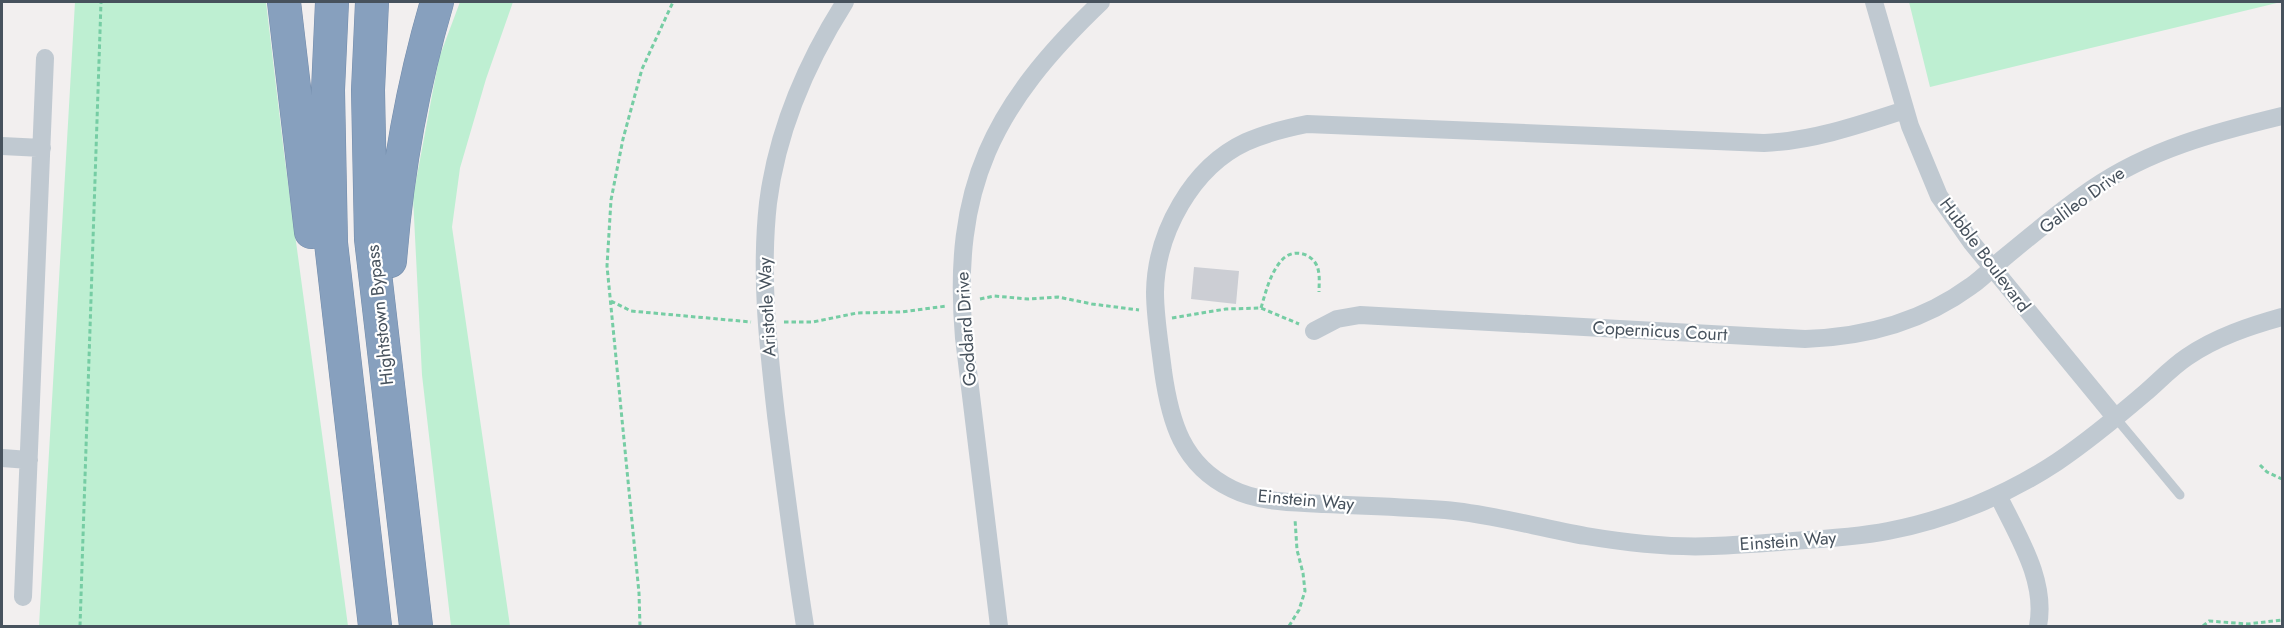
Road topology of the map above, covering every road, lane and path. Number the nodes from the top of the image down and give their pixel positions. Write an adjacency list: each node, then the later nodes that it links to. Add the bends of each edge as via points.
1 (101, 2): 36 (path)
2 (284, 2): 33 (highway, via 314,258)
3 (332, 2): 33 (highway, via 328,90 331,243)
4 (372, 2): 24 (highway, Hightstown Bypass, via 368,90 371,239)
5 (436, 2): 24 (highway, via 405,130 394,208 389,267)
6 (673, 2): 17 (path, via 642,69 623,139 611,201 607,266)
7 (845, 2): 22 (street, Aristotle Way, via 807,71 779,154 768,201 764,248)
8 (1101, 2): 18 (street, Goddard Drive, via 1046,58 1002,120 968,210)
9 (1874, 2): 11 (street, Hubble Boulevard)
10 (45, 58): 14 (street)
11 (1905, 110): 15 (street, Hubble Boulevard, via 1939,196); 20 (street, Einstein Way, via 1818,136 1764,143 1380,125 1307,124 1277,131 1244,143 1222,158 1191,190 1166,234 1156,280)
12 (2283, 116): 15 (street, Galileo Drive, via 2186,142 2127,168 2092,189)
13 (2, 146): 14 (street)
14 (42, 148): 27 (street)
15 (1992, 268): 23 (street, Copernicus Court, via 1961,294 1922,315 1876,331 1838,338 1360,315 1337,319); 25 (street, Hubble Boulevard)
16 (1319, 292): 19 (path, via 1316,264 1299,252 1291,253 1271,276)
17 (611, 301): 22 (path, via 631,311); 39 (path)
18 (961, 303): 20 (path, via 994,296 1058,297); 22 (path, via 930,309 857,313 813,322); 41 (street, Goddard Drive)
19 (1261, 308): 20 (path, via 1168,318); 23 (path)
20 (1156, 315): 32 (street, Einstein Way, via 1167,398 1180,440 1213,478 1235,491)
21 (2283, 316): 25 (street, Einstein Way, via 2239,330 2186,357)
22 (765, 322): 40 (street, Aristotle Way)
23 (1314, 331)
24 (391, 416): 38 (highway, Hightstown Bypass)
25 (2115, 417): 30 (street, Einstein Way, via 2057,461); 31 (lane)
26 (2, 458): 27 (street)
27 (29, 460): 34 (street)
28 (2260, 465): 29 (path)
29 (2283, 479)
30 (1998, 495): 32 (street, Einstein Way, via 1891,531 1711,546 1636,543 1482,514); 43 (street, via 2038,586)
31 (2180, 495)
32 (1295, 502): 42 (path, via 1294,525 1305,591)
33 (367, 561): 37 (highway)
34 (23, 597)
35 (2283, 620): 44 (path, via 2248,624 2209,621)
36 (80, 627)
37 (375, 627)
38 (416, 627)
39 (640, 627)
40 (805, 627)
41 (999, 627)
42 (1289, 627)
43 (2038, 627)
44 (2203, 627)

